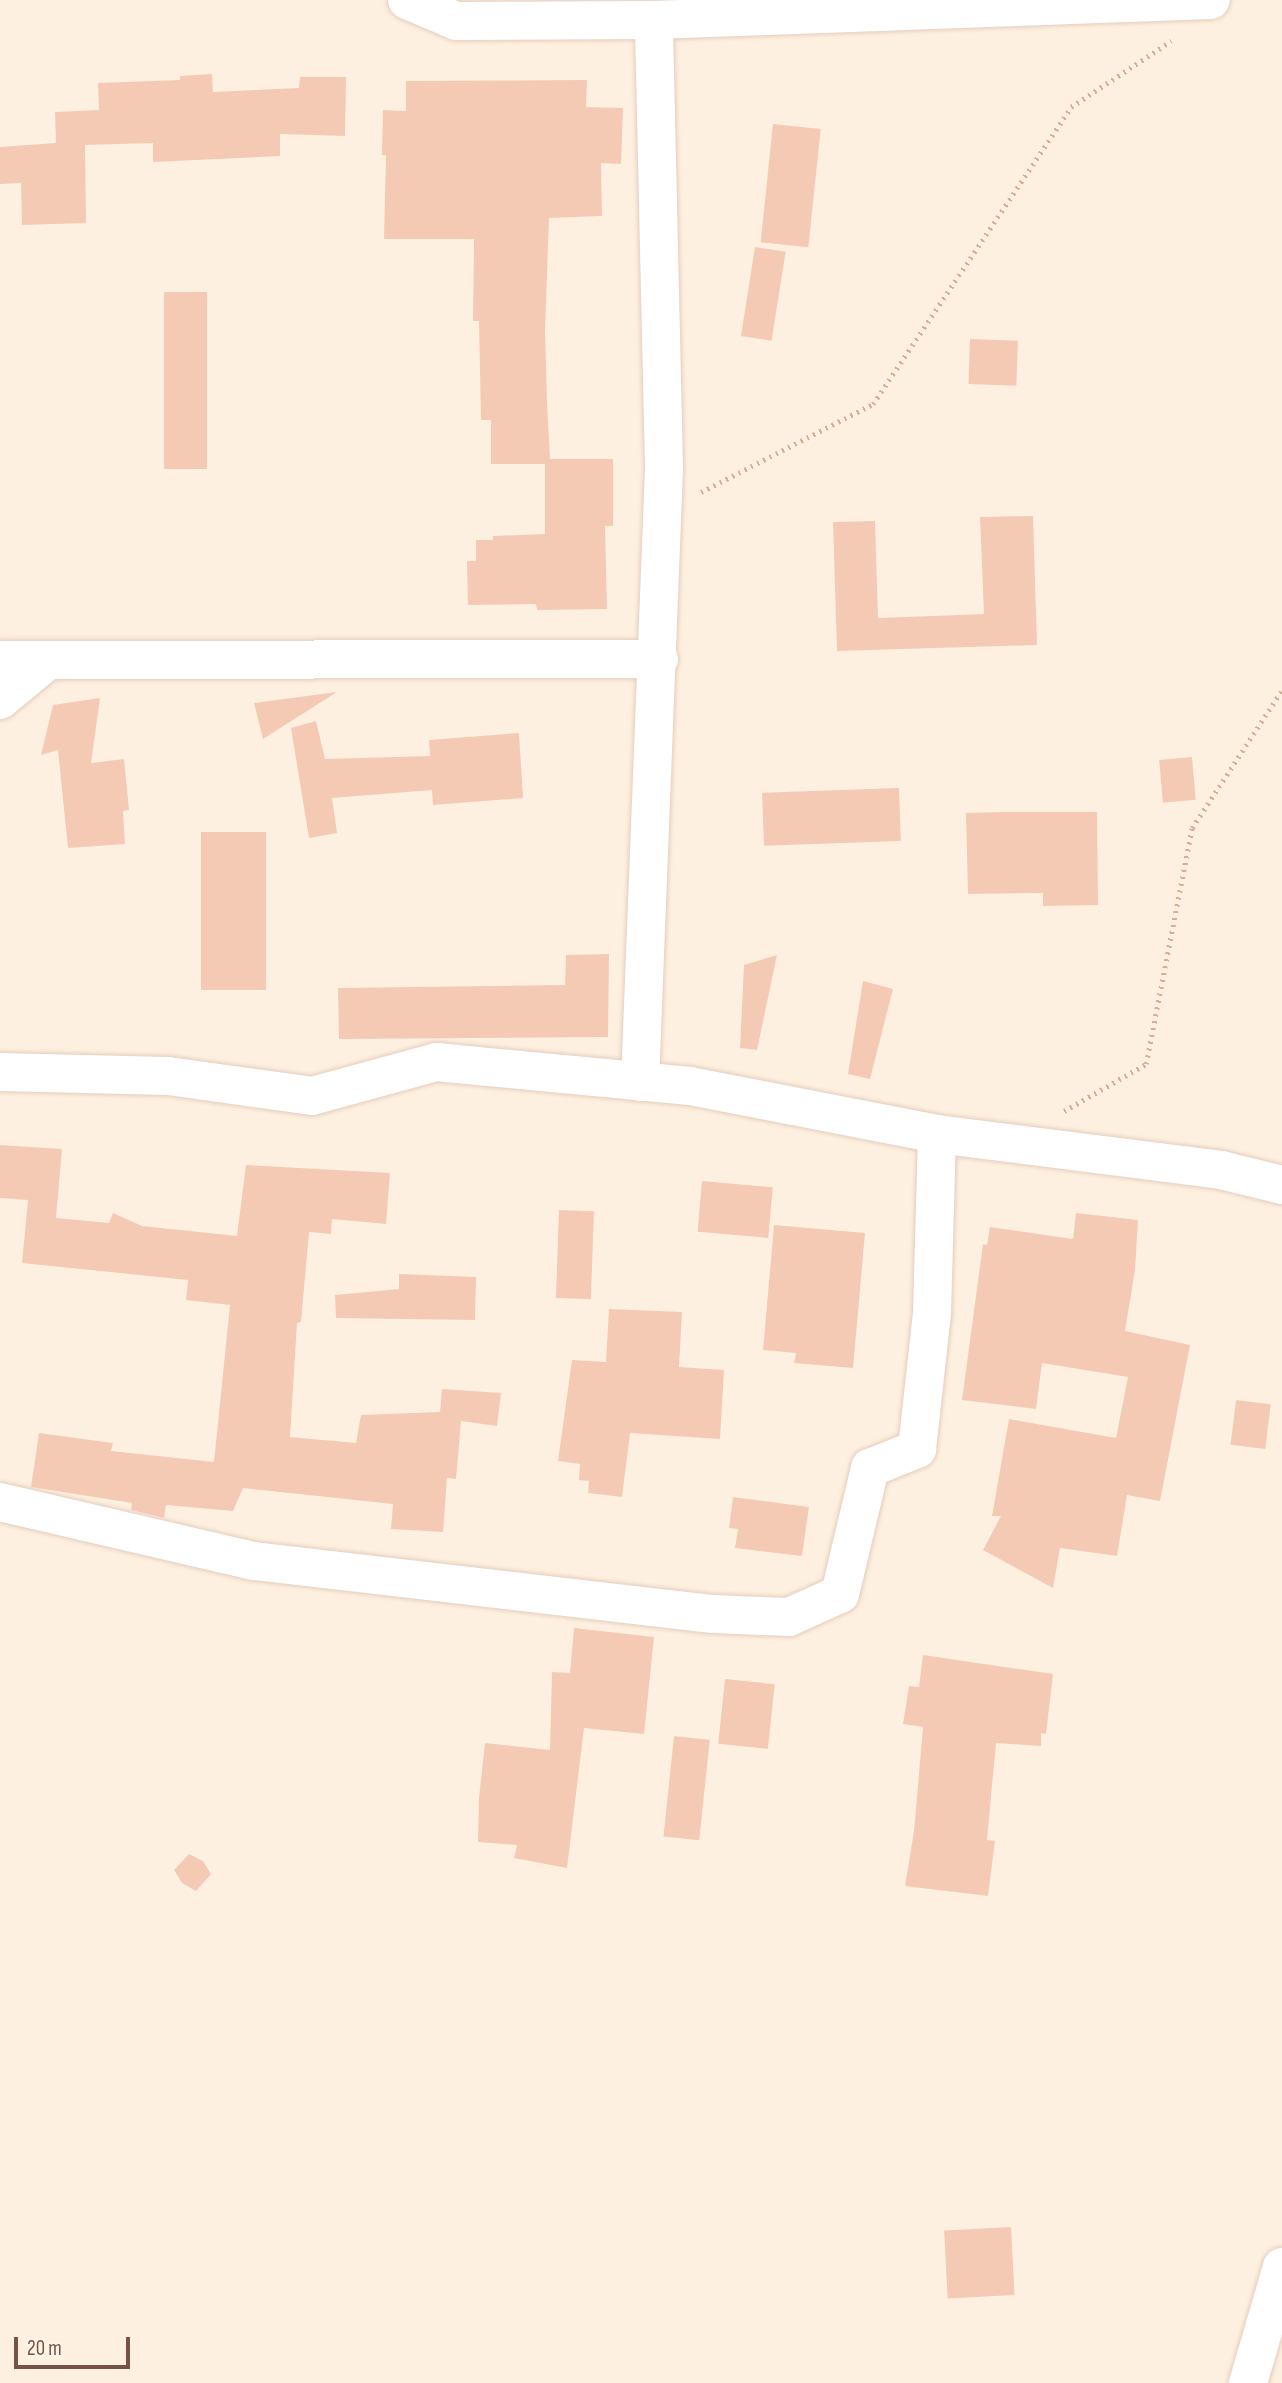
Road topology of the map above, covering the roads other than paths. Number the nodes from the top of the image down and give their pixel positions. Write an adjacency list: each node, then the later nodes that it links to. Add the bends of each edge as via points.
1 (407, 0): 3 (street, via 456,21)
2 (1211, 0): 3 (street)
3 (654, 20): 4 (street, via 663,512)
4 (659, 659): 6 (street); 9 (street)
5 (0, 660): 6 (street)
6 (46, 662): 7 (street)
7 (0, 700)
8 (0, 1072): 9 (street, via 168,1076 312,1096 436,1062)
9 (640, 1082): 10 (street, via 690,1086)
10 (937, 1134): 11 (street, via 1221,1170); 12 (street, via 932,1313 916,1449 870,1468 840,1594 789,1617 713,1614 254,1561)
11 (1282, 1185)
12 (0, 1502)
13 (1282, 2267): 14 (street)
14 (1248, 2383)

